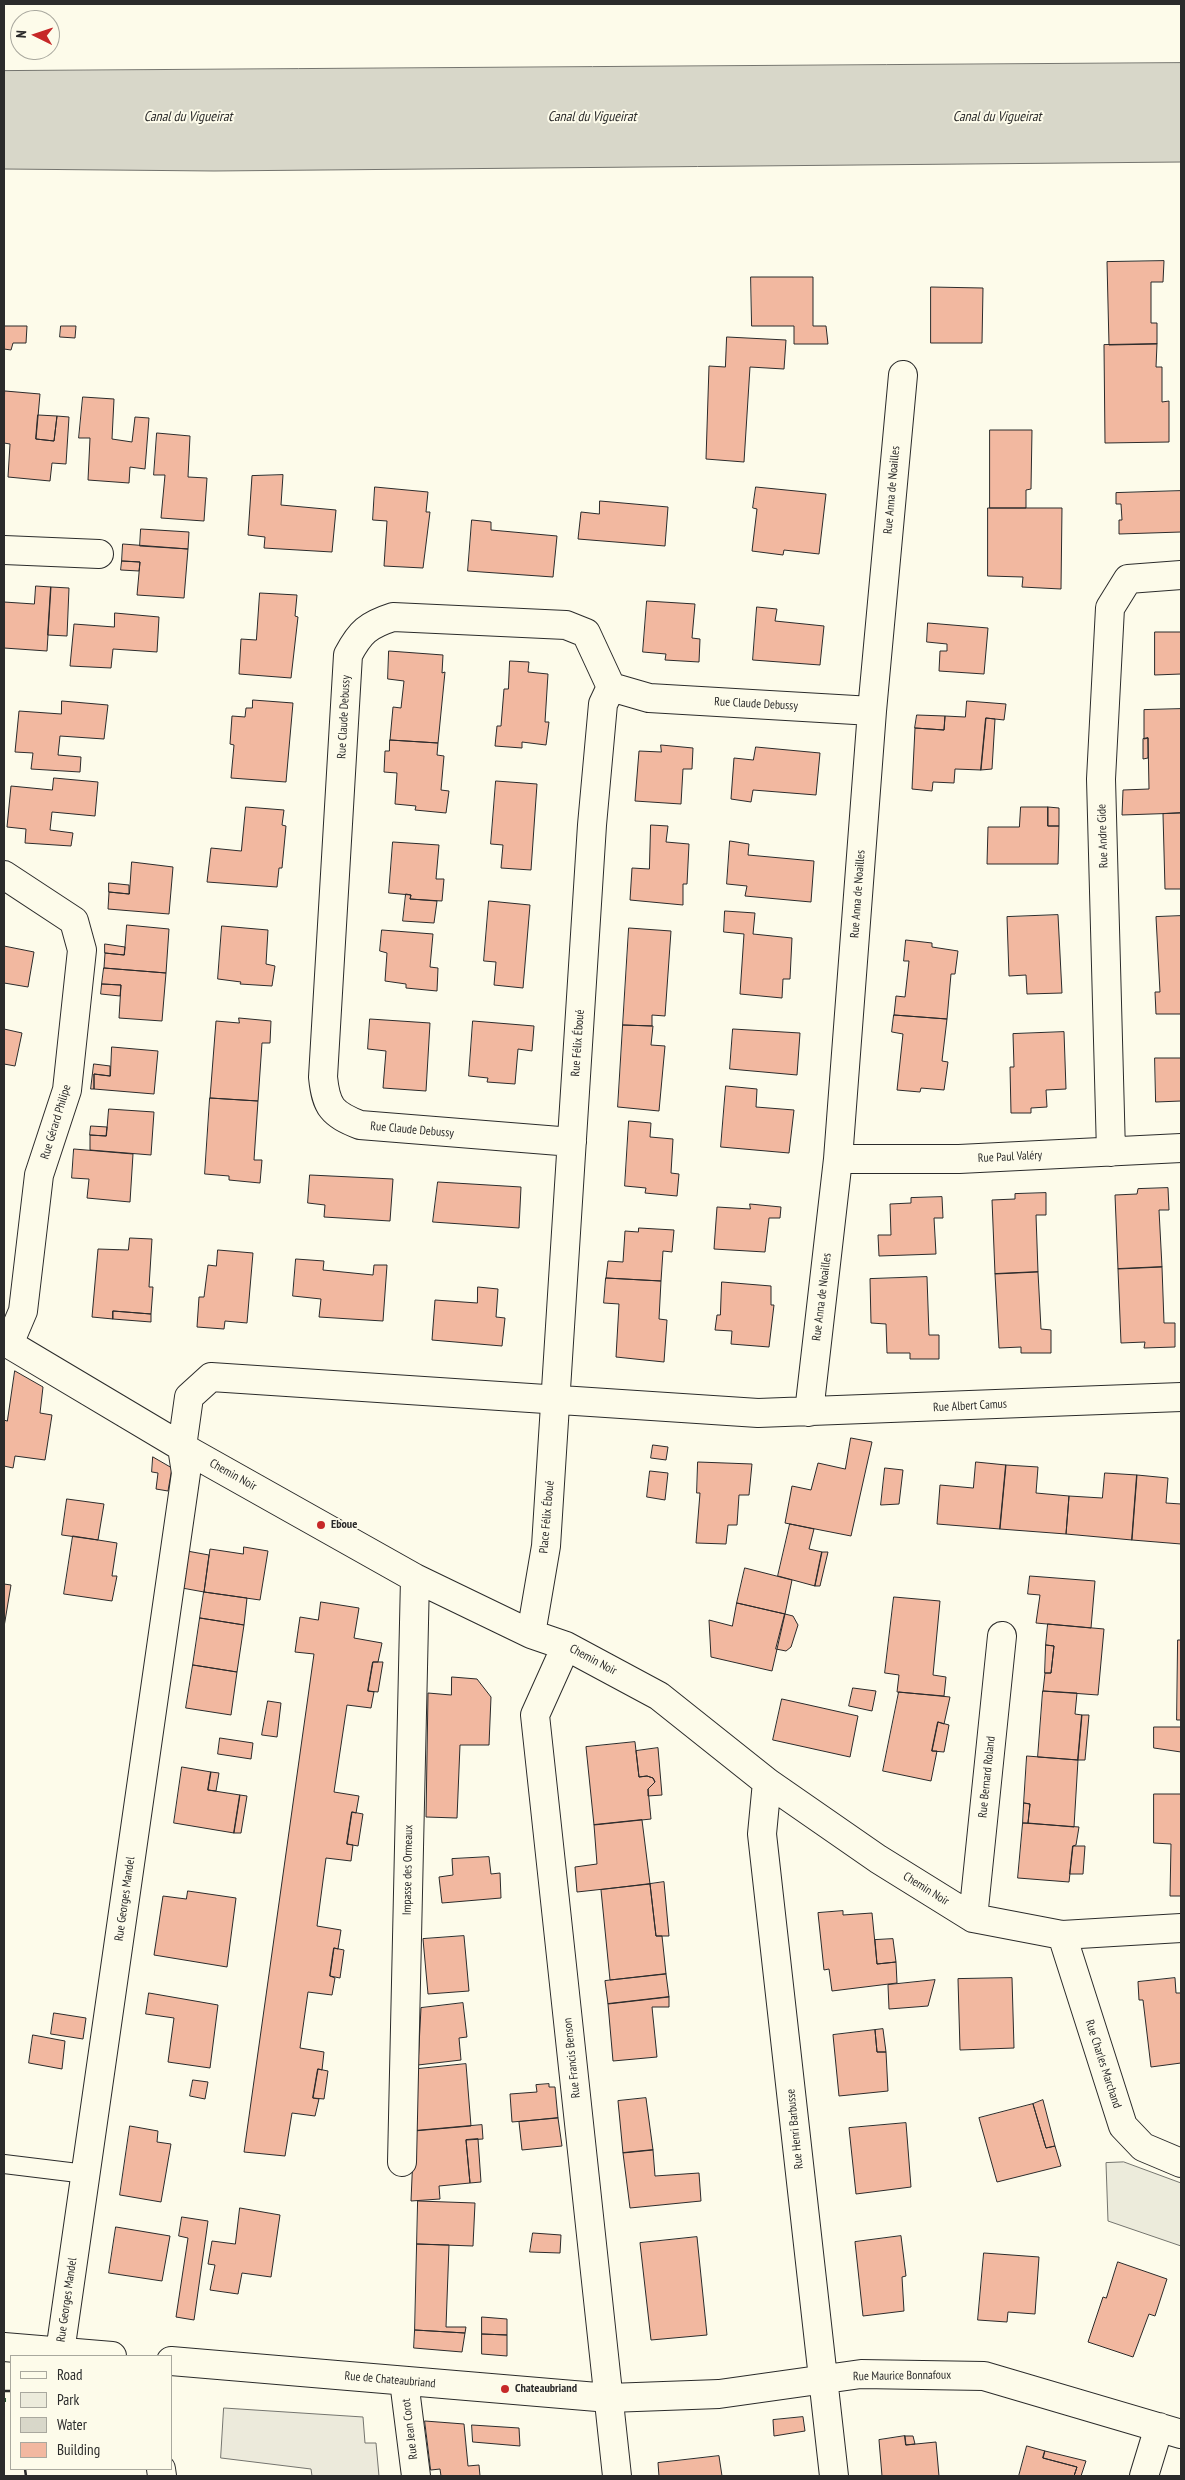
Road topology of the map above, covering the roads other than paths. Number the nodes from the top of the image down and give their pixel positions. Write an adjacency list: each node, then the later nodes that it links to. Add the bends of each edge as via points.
1 (903, 375): 6 (street, Rue Anna de Noailles)
2 (4, 550): 3 (street)
3 (99, 554)
4 (1181, 575): 10 (street, Rue Andre Gide, via 1128,579 1110,608 1101,779)
5 (611, 687): 6 (street, Rue Claude Debussy, via 649,698); 8 (street, Rue Félix Éboué, via 603,704 592,825); 8 (street, Rue Claude Debussy, via 586,633 566,625 393,617 372,624 356,638 348,655 323,1077 326,1099 339,1117 360,1125)
6 (872, 711): 11 (street, Rue Anna de Noailles)
7 (4, 875): 12 (street, Rue Gérard Philipe, via 74,921 82,950 67,1090 39,1175 22,1310)
8 (572, 1142): 14 (street, Rue Félix Éboué)
9 (1181, 1148): 10 (street, Rue Paul Valéry)
10 (1111, 1152): 11 (street, Rue Paul Valéry, via 959,1159)
11 (838, 1159): 15 (street, Rue Anna de Noailles)
12 (6, 1342): 16 (street, Chemin Noir)
13 (1181, 1397): 15 (street, Rue Albert Camus)
14 (556, 1400): 15 (street, Rue Albert Camus, via 758,1413); 16 (street, Rue Georges Mandel, via 212,1377 190,1397); 18 (street, Place Félix Éboué, via 546,1546)
15 (809, 1412)
16 (182, 1447): 17 (street, Chemin Noir); 28 (street, Rue Georges Mandel, via 186,1473)
17 (415, 1578): 18 (street, Chemin Noir); 25 (street, Impasse des Ormeaux)
18 (531, 1634): 20 (street, Chemin Noir)
19 (1002, 1636): 22 (street, Rue Bernard Roland)
20 (566, 1646): 21 (street, Chemin Noir, via 659,1696); 35 (street, Rue Francis Benson, via 535,1715)
21 (767, 1782): 22 (street, Chemin Noir, via 878,1859); 33 (street, Rue Henri Barbusse, via 762,1834)
22 (973, 1918): 24 (street, Chemin Noir)
23 (1181, 1928): 24 (street, Chemin Noir)
24 (1062, 1935): 26 (street, Rue Charles Marchand, via 1123,2126 1143,2146)
25 (402, 2162)
26 (1181, 2163)
27 (4, 2164): 28 (lane)
28 (86, 2174): 30 (street, Rue Georges Mandel)
29 (4, 2347): 30 (street)
30 (60, 2352): 31 (street)
31 (99, 2355)
32 (172, 2361): 34 (street, Rue de Chateaubriand)
33 (823, 2379): 35 (street, Rue Maurice Bonnafoux, via 719,2394); 36 (street, Rue Maurice Bonnafoux, via 861,2374 984,2376); 39 (street, Rue Henri Barbusse)
34 (404, 2381): 35 (street, Rue de Chateaubriand); 37 (street, Rue Jean Corot)
35 (609, 2398): 38 (street, Rue Francis Benson)
36 (1170, 2430): 40 (street, Rue Maurice Bonnafoux)
37 (415, 2464)
38 (617, 2476)
39 (834, 2476)
40 (1144, 2476)

